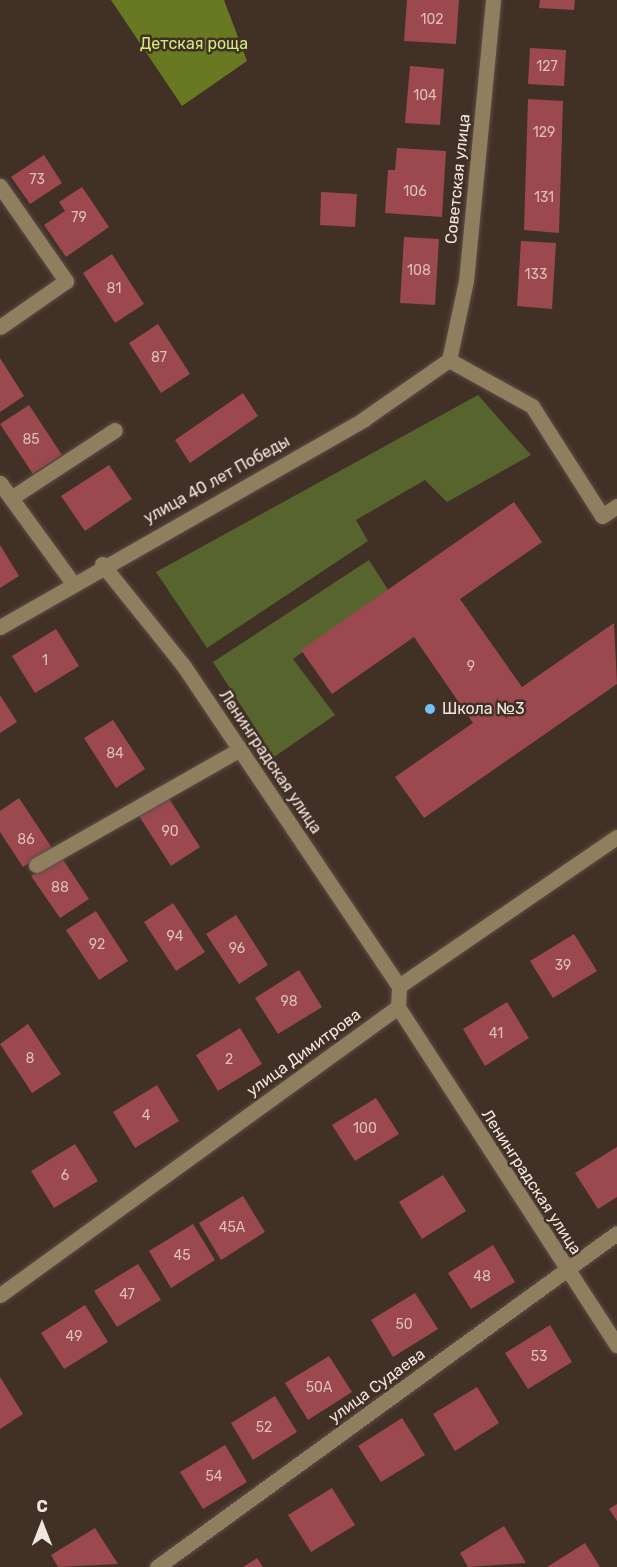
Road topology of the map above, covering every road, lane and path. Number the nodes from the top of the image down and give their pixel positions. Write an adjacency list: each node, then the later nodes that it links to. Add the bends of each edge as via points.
1 (494, 0): 4 (street, Советская улица, via 466,281)
2 (0, 186): 3 (street, via 66,281)
3 (0, 327)
4 (449, 360): 8 (street, via 532,406 559,456 602,516); 9 (street, улица 40 лет Победы, via 364,419)
5 (115, 430): 7 (street)
6 (0, 483): 7 (street)
7 (10, 498): 10 (street)
8 (617, 506)
9 (102, 564): 10 (street, улица 40 лет Победы); 12 (street, Ленинградская улица, via 183,665)
10 (72, 582): 11 (street, улица 40 лет Победы)
11 (0, 627)
12 (240, 749): 14 (street); 15 (street, Ленинградская улица)
13 (617, 837): 15 (street)
14 (36, 865)
15 (399, 986): 16 (street)
16 (398, 1007): 18 (street, Ленинградская улица); 19 (street, улица Димитрова)
17 (617, 1233): 18 (street, улица Судаева)
18 (567, 1270): 20 (street, Ленинградская улица); 21 (street, улица Судаева)
19 (0, 1295)
20 (617, 1345)
21 (157, 1567)

